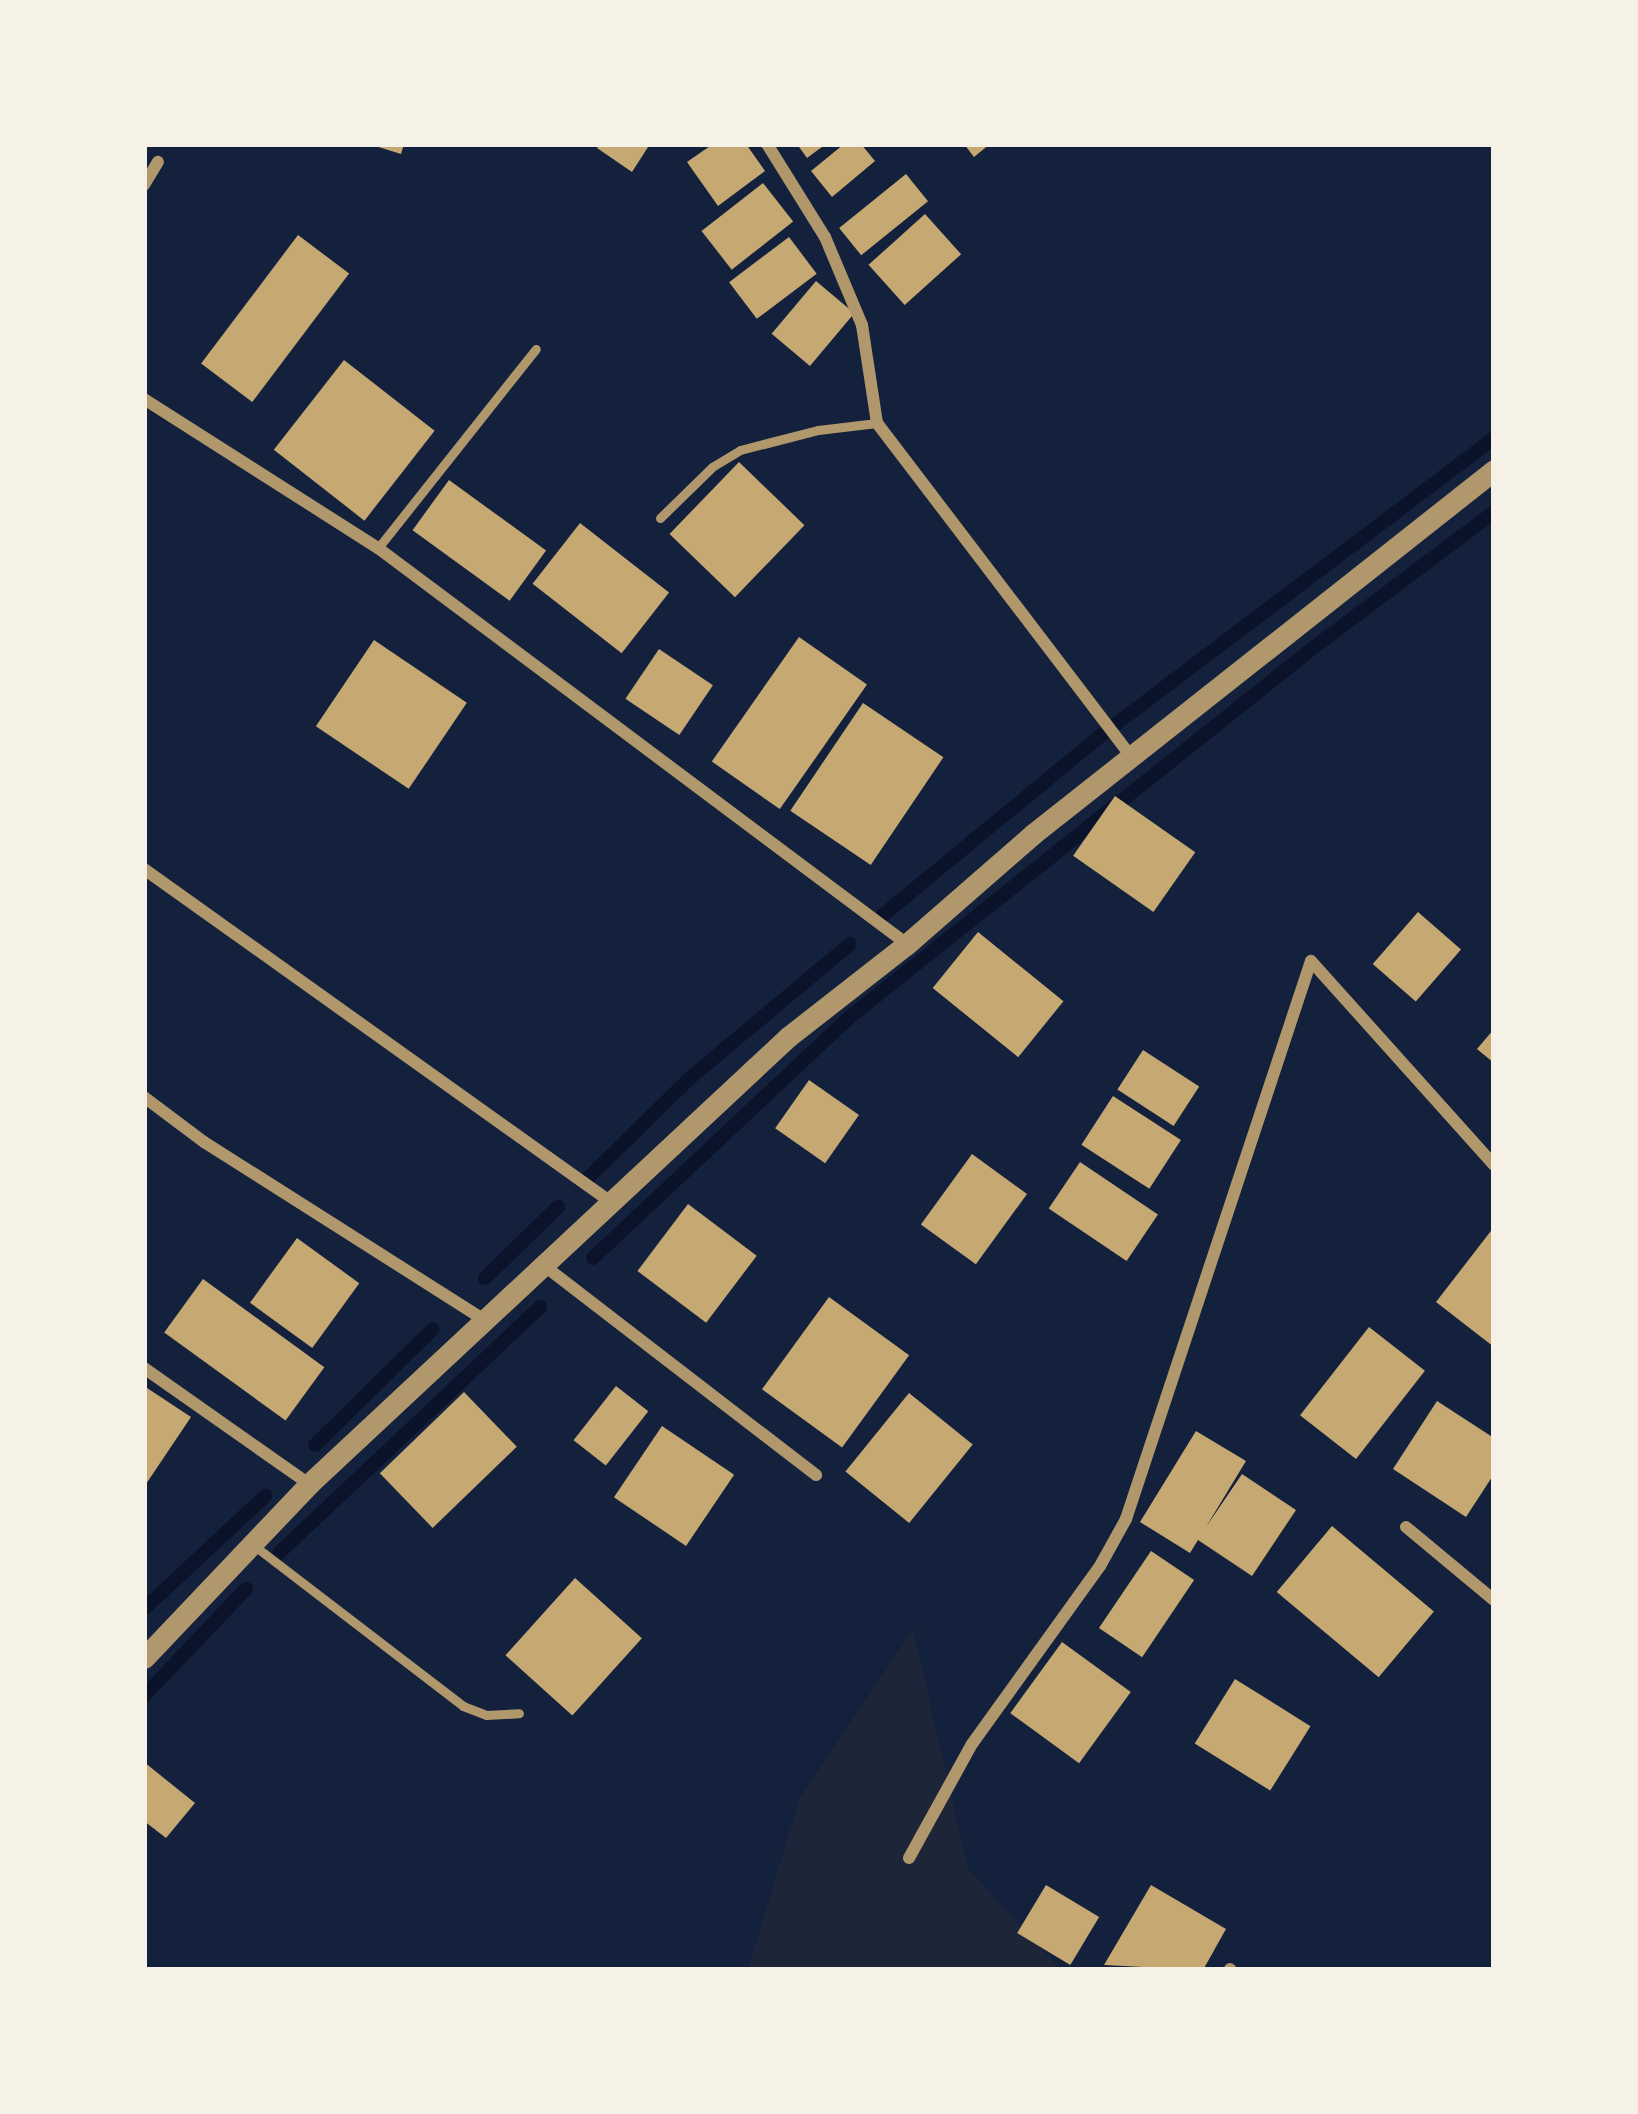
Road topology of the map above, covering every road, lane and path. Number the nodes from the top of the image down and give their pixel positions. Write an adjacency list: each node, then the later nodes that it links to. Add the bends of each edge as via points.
1 (767, 144): 6 (street, via 825,237 862,325)
2 (158, 162): 3 (street)
3 (144, 185)
4 (536, 350): 9 (lane)
5 (144, 400): 9 (street)
6 (877, 423): 8 (lane, via 740,450); 10 (street)
7 (1494, 470): 10 (street)
8 (660, 518)
9 (378, 548): 12 (street)
10 (1132, 758): 12 (street)
11 (144, 869): 15 (street)
12 (907, 944): 15 (street, via 788,1037)
13 (144, 1097): 17 (street)
14 (1494, 1165): 26 (street, via 1311,961 1126,1519 972,1744)
15 (608, 1200): 16 (street)
16 (541, 1264): 17 (street); 19 (street)
17 (483, 1319): 20 (street)
18 (144, 1368): 20 (street)
19 (816, 1475)
20 (309, 1484): 22 (street)
21 (1406, 1527): 23 (street)
22 (253, 1544): 24 (street); 25 (lane, via 463,1706 486,1715)
23 (1494, 1600)
24 (144, 1658)
25 (519, 1713)
26 (909, 1858)

